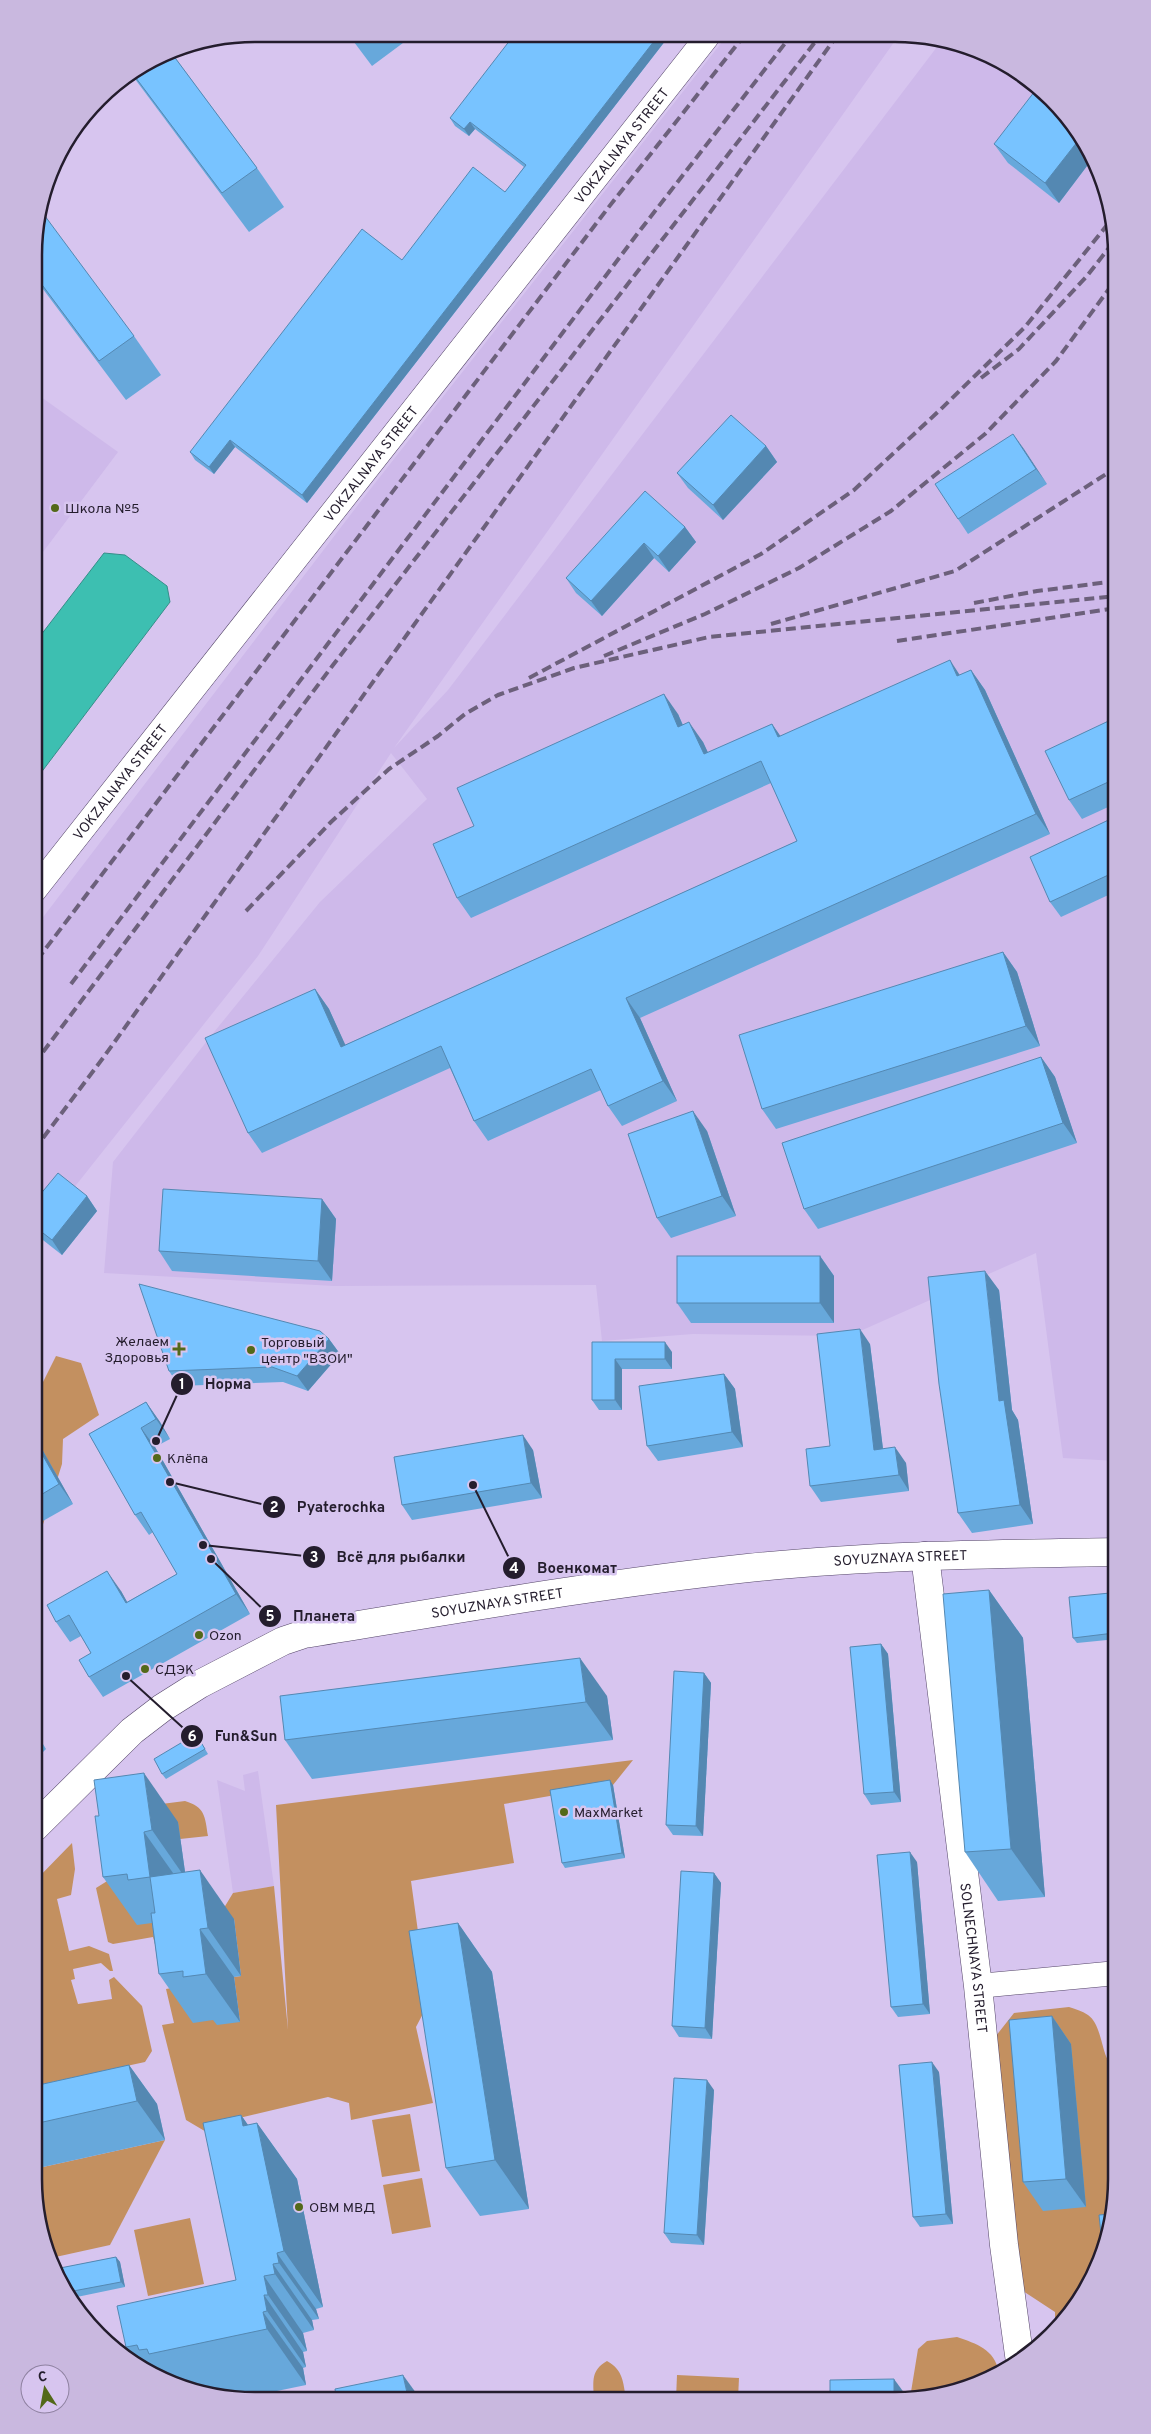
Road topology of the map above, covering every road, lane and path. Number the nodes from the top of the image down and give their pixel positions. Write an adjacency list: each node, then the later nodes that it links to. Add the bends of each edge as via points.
1 (702, 42): 2 (street, VOKZALNAYA STREET)
2 (42, 881)
3 (1108, 1552): 4 (street, SOYUZNAYA STREET)
4 (925, 1556): 5 (street, SOYUZNAYA STREET, via 746,1568 524,1599 294,1637 200,1684 162,1708 104,1757); 7 (street, SOLNECHNAYA STREET)
5 (42, 1820)
6 (1108, 1974): 7 (street)
7 (978, 1986): 8 (street, SOLNECHNAYA STREET, via 1004,2245)
8 (1019, 2352)

